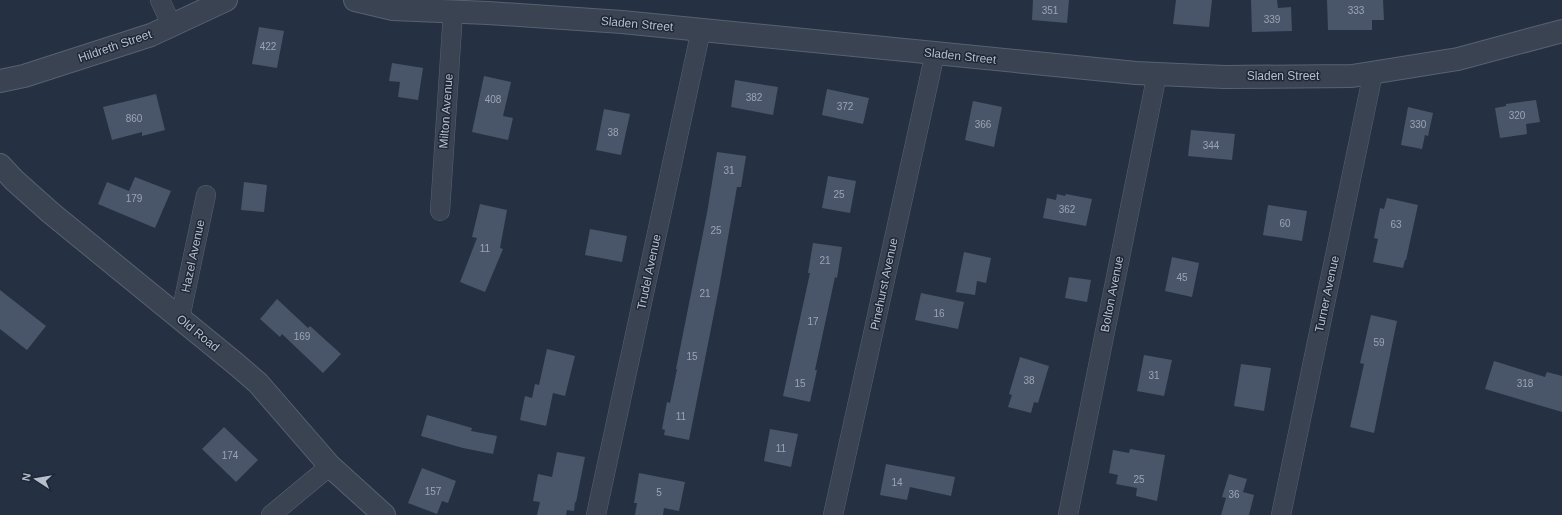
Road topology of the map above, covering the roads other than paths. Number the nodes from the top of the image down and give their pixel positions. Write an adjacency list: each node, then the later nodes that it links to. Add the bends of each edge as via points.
1 (160, 0): 5 (street)
2 (226, 0): 5 (street, Hildreth Street)
3 (355, 0): 4 (street, Sladen Street, via 393,9)
4 (453, 12): 6 (street, Sladen Street); 14 (street, Milton Avenue)
5 (171, 24): 11 (street, Hildreth Street, via 151,34 24,76)
6 (701, 30): 8 (street, Sladen Street); 19 (street, Trudel Avenue)
7 (1562, 31): 9 (street, Sladen Street, via 1458,59)
8 (935, 52): 10 (street, Sladen Street, via 975,58); 20 (street, Pinehurst Avenue)
9 (1373, 73): 10 (street, Sladen Street, via 1352,76 1231,77); 22 (street, Turner Avenue)
10 (1157, 74): 21 (street, Bolton Avenue)
11 (0, 81)
12 (0, 164): 15 (street, Old Road, via 51,213)
13 (206, 195): 15 (street, Hazel Avenue)
14 (440, 211)
15 (180, 318): 16 (street, Old Road, via 258,384)
16 (330, 466): 17 (street); 18 (street, Old Road)
17 (271, 515)
18 (384, 515)
19 (596, 515)
20 (833, 515)
21 (1068, 515)
22 (1281, 515)

